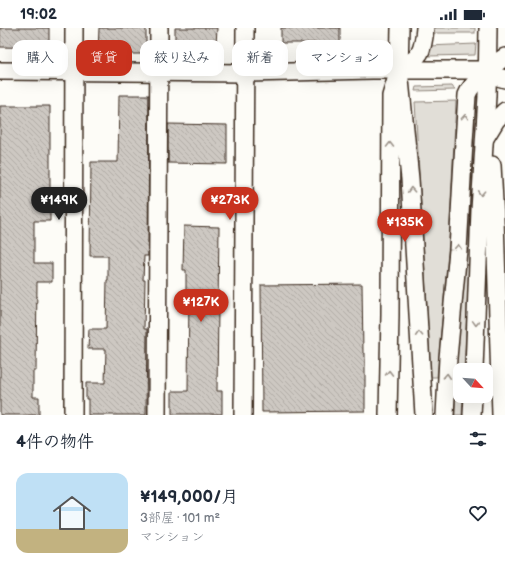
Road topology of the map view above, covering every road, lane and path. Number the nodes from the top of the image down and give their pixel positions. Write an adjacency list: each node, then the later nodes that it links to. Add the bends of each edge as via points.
1 (74, 28): 14 (street)
2 (159, 28): 7 (street)
3 (245, 28): 8 (street)
4 (400, 28): 10 (street)
5 (425, 28): 10 (street, via 420,53)
6 (488, 28): 11 (street)
7 (159, 40)
8 (245, 40)
9 (505, 56): 11 (street)
10 (400, 70): 11 (street); 13 (street); 23 (street, one-way to 10, via 390,96); 27 (street, one-way to 10, via 410,179)
11 (488, 70): 18 (street); 20 (street); 28 (street, one-way to 11, via 467,95 471,87)
12 (0, 71): 14 (street)
13 (288, 71)
14 (74, 72): 15 (street); 24 (street)
15 (140, 72)
16 (159, 76): 25 (street)
17 (245, 76): 26 (street)
18 (505, 79)
19 (505, 111): 20 (street)
20 (484, 139): 21 (street, one-way to 21); 30 (street, via 490,152 494,198)
21 (474, 363)
22 (473, 403): 29 (street)
23 (388, 414)
24 (73, 415)
25 (157, 415)
26 (243, 415)
27 (424, 415)
28 (445, 415)
29 (472, 415)
30 (501, 415)

